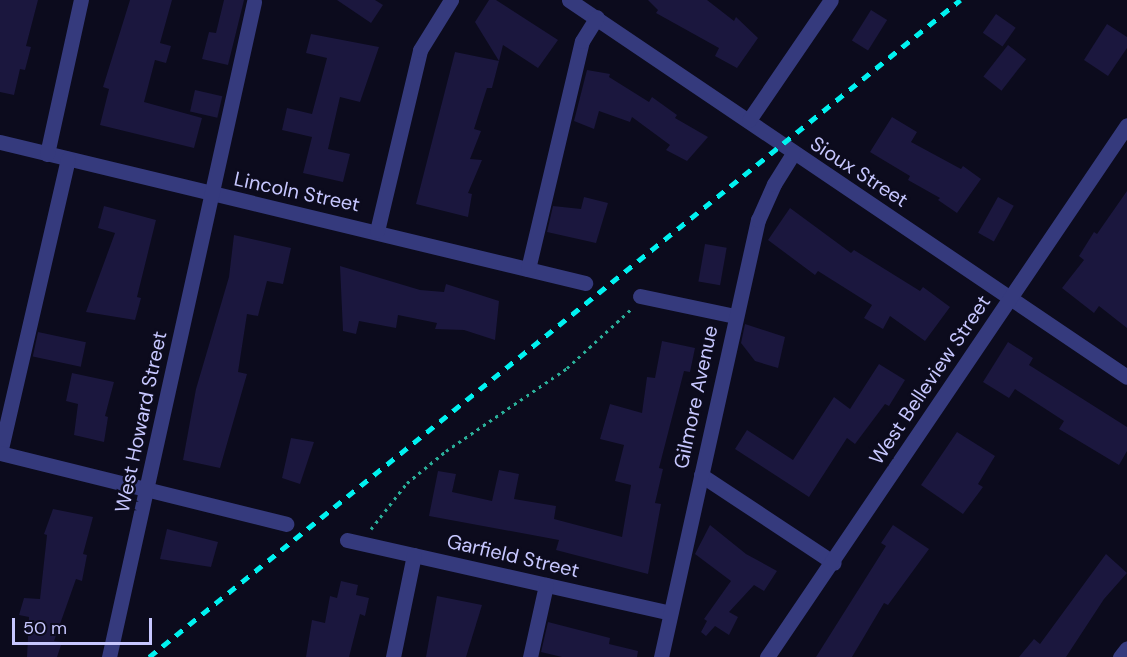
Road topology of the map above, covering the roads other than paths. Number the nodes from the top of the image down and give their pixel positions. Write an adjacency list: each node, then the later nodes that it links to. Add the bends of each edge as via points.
1 (81, 0): 11 (street)
2 (451, 0): 14 (street, via 420,50)
3 (569, 0): 6 (street, Sioux Street)
4 (831, 0): 7 (street)
5 (254, 2): 13 (street, West Howard Street)
6 (597, 18): 7 (street, Sioux Street); 15 (street, via 582,41)
7 (749, 120): 10 (street, Sioux Street)
8 (1127, 125): 18 (street, West Belleview Street)
9 (0, 142): 11 (street, Lincoln Street)
10 (793, 153): 18 (street, Sioux Street); 19 (street, Gilmore Avenue, via 758,220)
11 (47, 154): 12 (street, Lincoln Street)
12 (68, 159): 13 (street, Lincoln Street); 21 (street)
13 (210, 195): 14 (street, Lincoln Street); 23 (street, West Howard Street)
14 (377, 231): 15 (street, Lincoln Street)
15 (528, 269): 16 (street, Lincoln Street)
16 (585, 283)
17 (640, 296): 19 (street)
18 (1010, 297): 20 (street, Sioux Street); 27 (street, West Belleview Street)
19 (735, 316): 22 (street, Gilmore Avenue)
20 (1127, 377)
21 (0, 453): 23 (street)
22 (701, 476): 27 (street); 29 (street, Gilmore Avenue)
23 (149, 487): 24 (street); 31 (street, West Howard Street)
24 (286, 524)
25 (347, 540): 26 (street, Garfield Street)
26 (414, 555): 28 (street, Garfield Street); 32 (street)
27 (834, 563): 35 (street, West Belleview Street)
28 (546, 585): 29 (street, Garfield Street); 33 (street)
29 (670, 613): 34 (street, Gilmore Avenue)
30 (1127, 648): 36 (street)
31 (109, 657)
32 (393, 657)
33 (530, 657)
34 (662, 657)
35 (767, 657)
36 (1120, 657)

